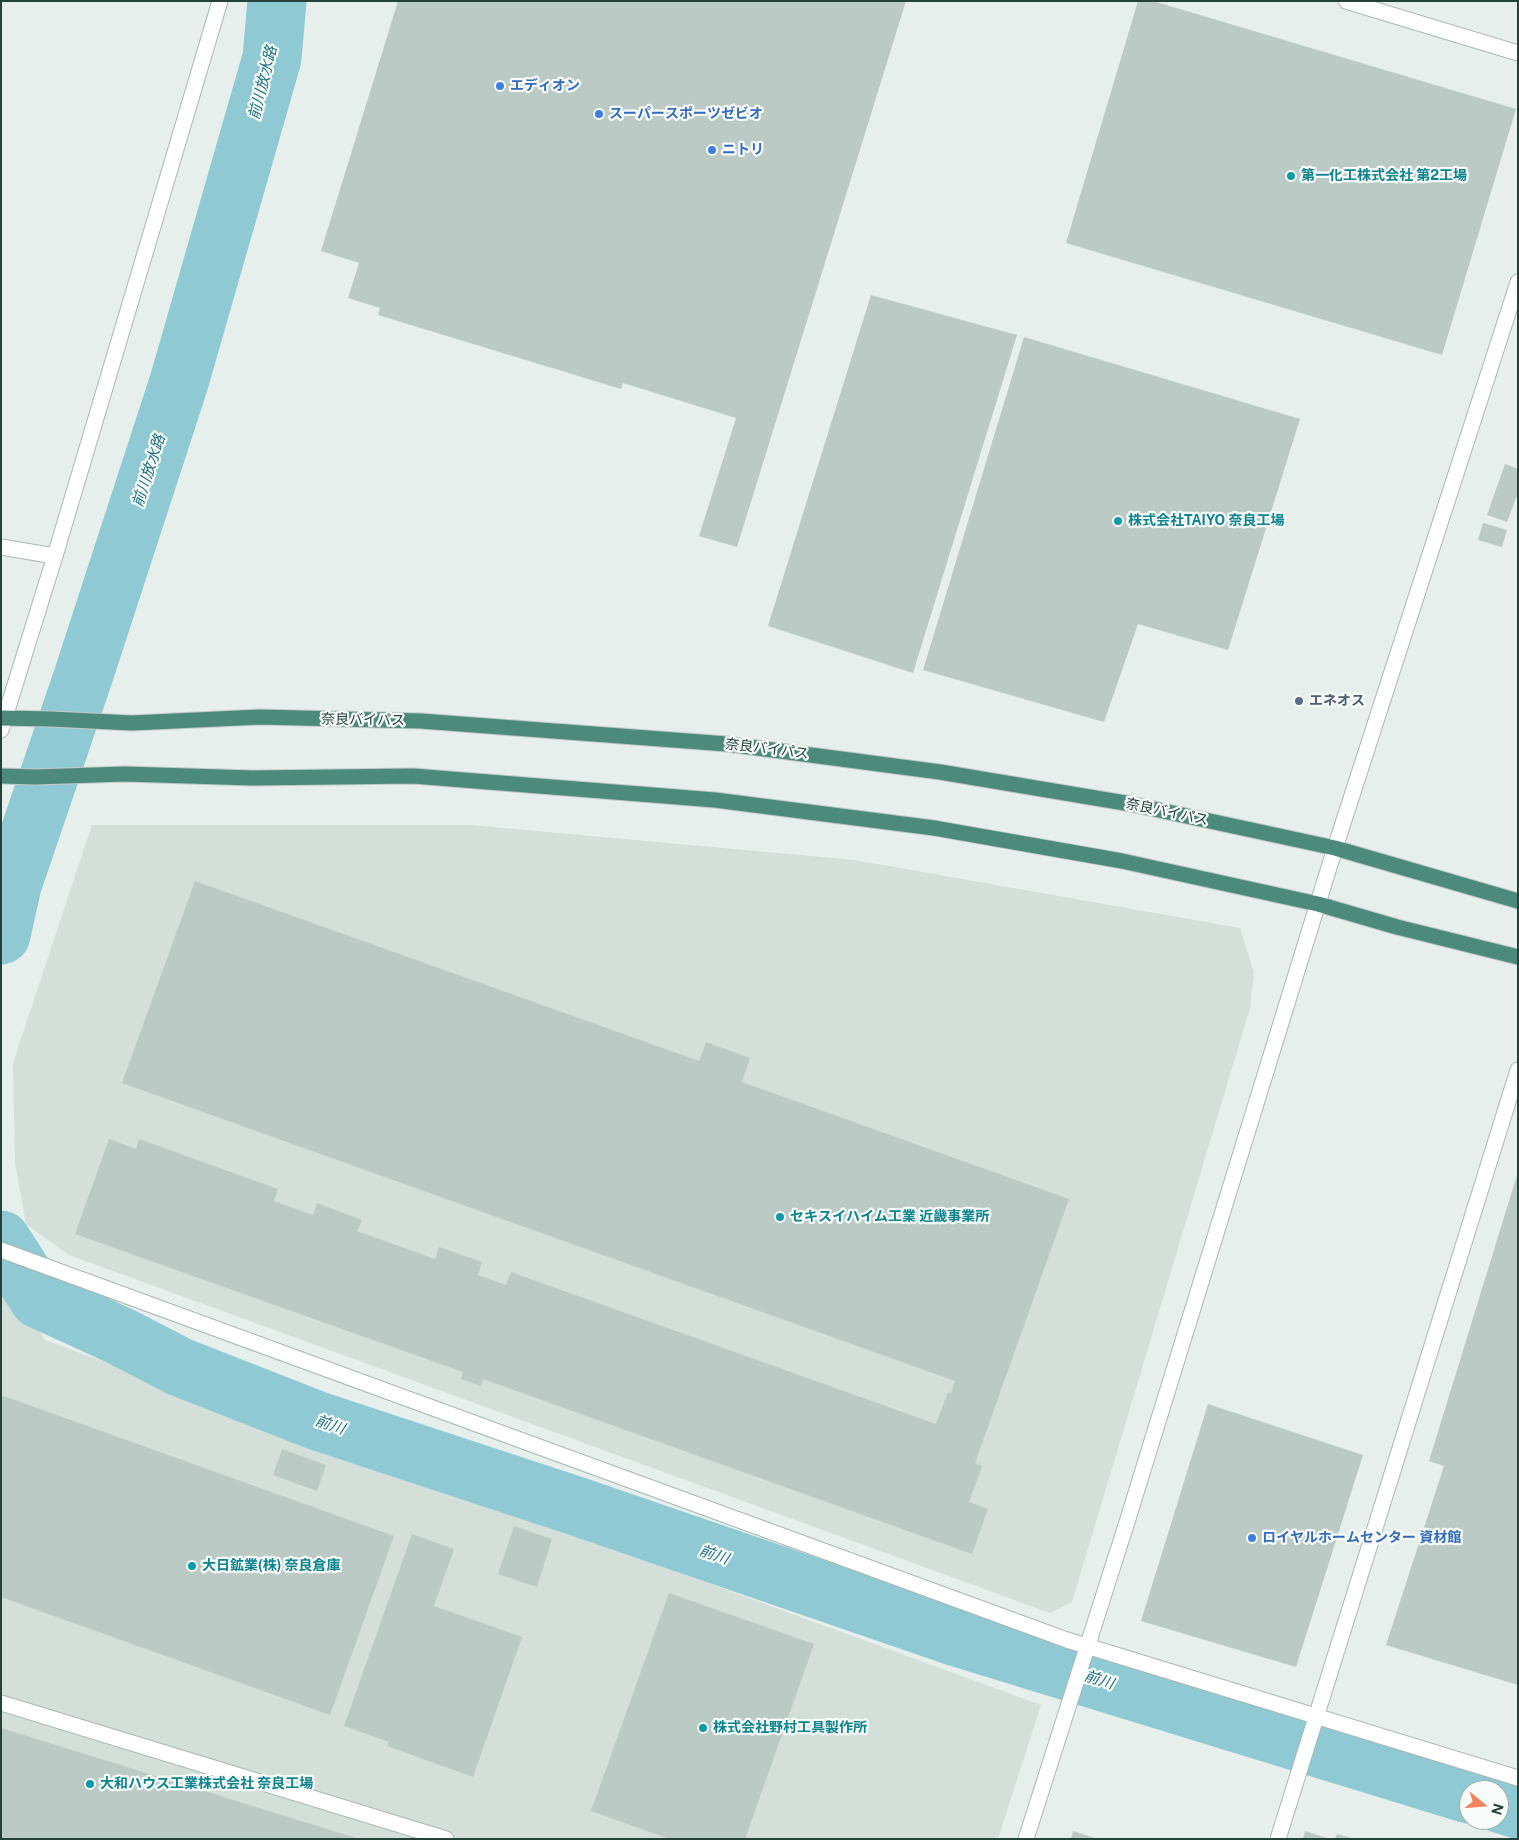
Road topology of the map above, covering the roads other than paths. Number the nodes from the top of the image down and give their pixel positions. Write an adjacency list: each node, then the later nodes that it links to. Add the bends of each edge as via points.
1 (220, 1): 6 (street)
2 (1346, 1): 3 (street)
3 (1518, 53)
4 (1518, 282): 9 (street)
5 (1, 547): 6 (street)
6 (55, 556): 7 (street)
7 (2, 722): 9 (highway, 奈良バイパス, via 51,719 132,723 260,717 421,721 727,744 940,772 1121,803)
8 (1, 776): 11 (highway, via 413,776 715,800 944,830 1122,861)
9 (1336, 848): 10 (highway, 奈良バイパス); 11 (street)
10 (1518, 901)
11 (1318, 904): 12 (highway, via 1396,927); 15 (street)
12 (1518, 956)
13 (1518, 1070): 17 (street)
14 (1, 1250): 15 (street)
15 (1087, 1646): 17 (street); 20 (street)
16 (1, 1703): 19 (street)
17 (1316, 1717): 18 (street); 21 (street)
18 (1518, 1778)
19 (446, 1839)
20 (1026, 1839)
21 (1278, 1839)

